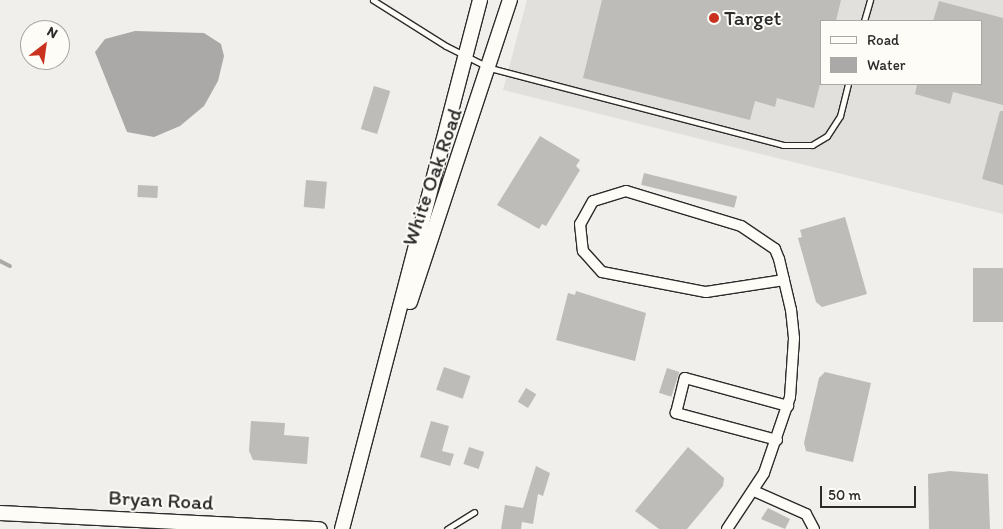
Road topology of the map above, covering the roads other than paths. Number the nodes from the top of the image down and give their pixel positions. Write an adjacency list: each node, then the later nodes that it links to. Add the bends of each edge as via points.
1 (373, 0): 6 (lane)
2 (480, 0): 6 (street, White Oak Road)
3 (510, 0): 7 (street, White Oak Road)
4 (870, 0): 5 (lane)
5 (864, 20)
6 (466, 56): 7 (lane); 10 (street, White Oak Road)
7 (490, 68): 8 (lane, via 800,147 827,136 840,116); 10 (street, White Oak Road)
8 (848, 85)
9 (784, 280): 9 (street, via 775,249 757,234 626,191 594,201 580,224 583,251 602,272 706,292); 11 (street, via 794,338)
10 (388, 366): 17 (street, White Oak Road)
11 (788, 406): 12 (street); 12 (street, via 686,378 676,414)
12 (777, 440): 13 (street)
13 (754, 491): 19 (street); 20 (street, via 806,514)
14 (474, 512): 18 (lane)
15 (0, 513): 16 (street, Bryan Road)
16 (320, 529)
17 (342, 529)
18 (447, 529)
19 (727, 529)
20 (814, 529)

